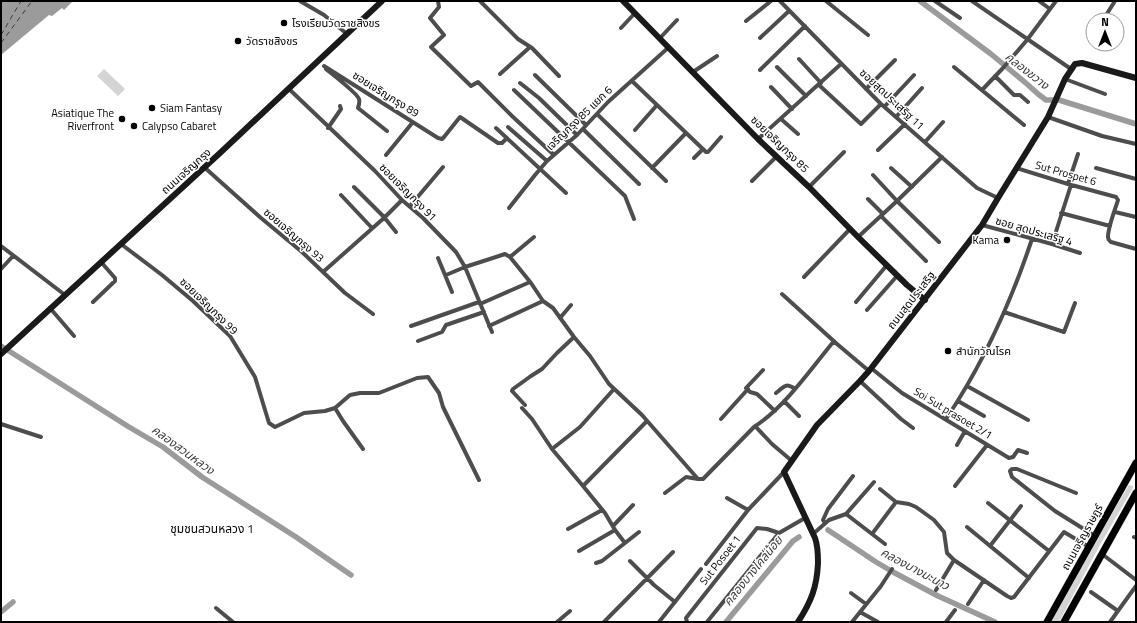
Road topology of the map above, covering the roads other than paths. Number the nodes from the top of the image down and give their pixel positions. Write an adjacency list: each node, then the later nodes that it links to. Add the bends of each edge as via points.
1 (300, 1): 23 (street, via 324,15)
2 (382, 1): 23 (street, ถนนเจริญกรุง)
3 (438, 1): 93 (street, via 439,7 430,18 444,35 431,47 471,86 478,82)
4 (480, 1): 28 (street, via 518,39)
5 (623, 1): 17 (street, ซอยเจริญกรุง 85)
6 (771, 1): 20 (street)
7 (826, 1): 24 (street)
8 (934, 1): 18 (street)
9 (972, 1): 27 (street)
10 (1039, 1): 14 (street)
11 (1056, 1): 14 (street)
12 (1115, 1): 16 (street)
13 (782, 2): 15 (street, ซอยสุดประเสริฐ 11)
14 (1050, 9): 27 (street)
15 (789, 11): 21 (street, ซอยสุดประเสริฐ 11); 26 (street)
16 (1108, 12)
17 (635, 13): 22 (street); 25 (street, ซอยเจริญกรุง 85)
18 (960, 18)
19 (677, 20): 25 (street)
20 (746, 21)
21 (805, 26): 34 (street, ซอยสุดประเสริฐ 11); 39 (street)
22 (621, 28)
23 (347, 34): 33 (street, ถนนเจริญกรุง)
24 (868, 36)
25 (660, 38): 29 (street, ซอยเจริญกรุง 85)
26 (760, 38)
27 (1027, 40): 38 (street); 45 (street)
28 (530, 47): 41 (street); 44 (street)
29 (669, 47): 40 (street, ซอยเจริญกรุง 85); 48 (street, เจริญกรุง 85 แยก 6)
30 (717, 56): 40 (street)
31 (799, 59): 50 (street)
32 (895, 60): 54 (street)
33 (318, 61): 35 (street); 53 (street, ถนนเจริญกรุง)
34 (842, 64): 50 (street); 54 (street, ซอยสุดประเสริฐ 11)
35 (324, 66): 68 (street, ซอยเจริญกรุง 89); 77 (street, via 358,95 358,108)
36 (777, 67): 58 (street)
37 (954, 67): 56 (street)
38 (1071, 69): 46 (street, via 1078,62); 47 (street, ถนนสุดประเสริฐ)
39 (760, 70)
40 (693, 72): 84 (street, ซอยเจริญกรุง 85)
41 (500, 74)
42 (535, 75): 71 (street)
43 (914, 75): 61 (street)
44 (559, 76)
45 (995, 76): 56 (street); 59 (street, via 1014,95 1020,95)
46 (1136, 78)
47 (1065, 79): 57 (street); 66 (street, ถนนสุดประเสริฐ)
48 (632, 81): 60 (street); 64 (street, เจริญกรุง 85 แยก 6)
49 (520, 83): 81 (street)
50 (820, 84): 58 (street); 61 (street, via 862,124)
51 (771, 87): 63 (street)
52 (922, 88): 65 (street)
53 (289, 89): 74 (street, ซอยเจริญกรุง 91); 98 (street, ถนนเจริญกรุง)
54 (866, 89): 61 (street, ซอยสุดประเสริฐ 11)
55 (514, 90): 85 (street)
56 (982, 90): 72 (street)
57 (1105, 94)
58 (806, 96): 63 (street)
59 (1028, 102)
60 (657, 105): 78 (street); 79 (street)
61 (883, 105): 65 (street, ซอยสุดประเสริฐ 11)
62 (340, 106): 74 (street, via 341,109)
63 (792, 109): 67 (street)
64 (597, 114): 71 (street, เจริญกรุง 85 แยก 6); 100 (street)
65 (896, 117): 70 (street, ซอยสุดประเสริฐ 11)
66 (1048, 117): 87 (street, via 1102,136); 102 (street, ถนนสุดประเสริฐ)
67 (781, 119): 80 (street); 84 (street)
68 (413, 122): 83 (street, ซอยเจริญกรุง 89, via 442,139 460,117 498,143); 92 (street)
69 (943, 122): 86 (street)
70 (905, 124): 86 (street, ซอยสุดประเสริฐ 11); 89 (street)
71 (586, 125): 76 (street, เจริญกรุง 85 แยก 6)
72 (1024, 125)
73 (508, 127): 97 (street)
74 (328, 128): 118 (street, ซอยเจริญกรุง 91)
75 (496, 128): 83 (street)
76 (583, 129): 81 (street, เจริญกรุง 85 แยก 6); 109 (street)
77 (387, 130)
78 (635, 130)
79 (686, 133): 88 (street); 100 (street)
80 (798, 134)
81 (577, 135): 85 (street, เจริญกรุง 85 แยก 6)
82 (722, 137): 88 (street, via 708,152)
83 (507, 138): 104 (street)
84 (758, 139): 94 (street, ซอยเจริญกรุง 85)
85 (569, 142): 93 (street, เจริญกรุง 85 แยก 6); 127 (street, via 626,196)
86 (925, 142): 95 (street, ซอยสุดประเสริฐ 11)
87 (1136, 144)
88 (703, 149): 96 (street)
89 (878, 150)
90 (844, 152): 112 (street)
91 (1078, 154): 110 (street)
92 (386, 155)
93 (554, 155): 97 (street, เจริญกรุง 85 แยก 6)
94 (776, 157): 108 (street); 112 (street, ซอยเจริญกรุง 85)
95 (942, 157): 113 (street); 116 (street, ซอยสุดประเสริฐ 11, via 977,188)
96 (694, 158)
97 (547, 161): 104 (street, เจริญกรุง 85 แยก 6)
98 (204, 167): 137 (street, ถนนเจริญกรุง); 150 (street, ซอยเจริญกรุง 93)
99 (443, 167): 120 (street)
100 (652, 168): 107 (street)
101 (891, 168): 113 (street)
102 (1016, 168): 110 (street, Sut Prospet 6); 116 (street, ถนนสุดประเสริฐ)
103 (1096, 168): 106 (street)
104 (540, 169): 114 (street); 121 (street, เจริญกรุง 85 แยก 6)
105 (873, 175): 119 (street)
106 (1136, 178)
107 (666, 181)
108 (752, 181)
109 (640, 184)
110 (1070, 185): 122 (street, Sut Prospet 6, via 1116,197 1118,200); 123 (street)
111 (354, 187): 125 (street)
112 (809, 187): 131 (street, ซอยเจริญกรุง 85)
113 (912, 187): 119 (street)
114 (566, 193)
115 (340, 195): 130 (street)
116 (998, 198): 128 (street, ถนนสุดประเสริฐ)
117 (868, 199): 124 (street)
118 (402, 200): 120 (street, ซอยเจริญกรุง 91); 125 (street)
119 (897, 201): 124 (street); 136 (street)
120 (410, 206): 148 (street, ซอยเจริญกรุง 91, via 456,252)
121 (508, 208)
122 (1115, 212): 126 (street); 129 (street)
123 (1061, 213): 129 (street); 138 (street)
124 (882, 215): 134 (street); 145 (street)
125 (384, 217): 130 (street); 132 (street)
126 (1136, 218)
127 (634, 219)
128 (982, 226): 135 (street, ซอย สุดประเสริฐ 4); 158 (street, ถนนสุดประเสริฐ)
129 (1110, 226): 140 (street, via 1108,237 1111,242)
130 (372, 228): 150 (street)
131 (850, 228): 134 (street, ซอยเจริญกรุง 85); 153 (street)
132 (396, 232)
133 (534, 237): 143 (street)
134 (858, 237): 147 (street, ซอยเจริญกรุง 85)
135 (1032, 239): 138 (street, ซอย สุดประเสริฐ 4); 168 (street)
136 (939, 242)
137 (121, 244): 146 (street, ถนนเจริญกรุง); 189 (street, ซอยเจริญกรุง 99, via 193,301 230,336 255,377 269,423 275,427 304,413)
138 (1052, 244): 141 (street, ซอย สุดประเสริฐ 4)
139 (1, 246): 142 (street)
140 (1136, 249)
141 (1080, 253)
142 (13, 256): 149 (street); 156 (street)
143 (510, 257): 148 (street, via 505,254); 154 (street)
144 (438, 258): 151 (street)
145 (926, 261)
146 (101, 262): 156 (street, ถนนเจริญกรุง); 160 (street, via 116,281)
147 (887, 265): 152 (street, ซอยเจริญกรุง 85); 161 (street)
148 (465, 268): 151 (street); 162 (street, ซอยเจริญกรุง 91)
149 (1, 269)
150 (323, 272): 169 (street, ซอยเจริญกรุง 93)
151 (446, 275): 155 (street)
152 (897, 276): 158 (street, ซอยเจริญกรุง 85); 166 (street)
153 (804, 277)
154 (530, 282): 159 (street); 162 (street)
155 (452, 292)
156 (65, 294): 165 (street, ถนนเจริญกรุง)
157 (782, 294): 177 (street, Soi Sut prasoet 2/1)
158 (924, 300): 180 (street, ถนนสุดประเสริฐ)
159 (543, 301): 170 (street, via 553,308); 172 (street)
160 (93, 302)
161 (856, 302)
162 (480, 303): 167 (street, ซอยเจริญกรุง 91); 171 (street)
163 (1075, 303): 168 (street, via 1064,332)
164 (572, 305): 170 (street)
165 (50, 308): 174 (street); 178 (street, ถนนเจริญกรุง)
166 (867, 310)
167 (484, 312): 172 (street, ซอยเจริญกรุง 91); 176 (street, via 446,325 442,332)
168 (1004, 312): 182 (street)
169 (373, 314)
170 (560, 318): 175 (street)
171 (411, 326)
172 (489, 326): 173 (street, ซอยเจริญกรุง 91)
173 (492, 332)
174 (74, 336)
175 (574, 337): 183 (street); 205 (street, via 542,369 512,391)
176 (418, 341)
177 (834, 341): 180 (street, Soi Sut prasoet 2/1); 185 (street)
178 (4, 351)
179 (763, 370): 184 (street, via 746,388)
180 (870, 370): 181 (street, ถนนสุดประเสริฐ); 194 (street, Soi Sut prasoet 2/1)
181 (860, 381): 199 (street); 207 (street, ถนนสุดประเสริฐ, via 817,425)
182 (967, 386): 188 (street); 195 (street)
183 (614, 389): 196 (street); 205 (street, via 580,427)
184 (748, 389): 190 (street); 193 (street)
185 (795, 389): 186 (street, via 786,385); 187 (street)
186 (776, 393)
187 (784, 401): 190 (street); 191 (street)
188 (958, 401): 192 (street); 194 (street)
189 (335, 408): 204 (street); 213 (street, via 350,395 378,393 416,378 428,377 439,393 443,407)
190 (775, 410): 198 (street)
191 (799, 416)
192 (984, 416)
193 (721, 419)
194 (946, 420): 200 (street, Soi Sut prasoet 2/1)
195 (1028, 420)
196 (647, 421): 212 (street); 215 (street)
197 (1, 424): 201 (street)
198 (755, 426): 207 (street); 212 (street, via 703,478)
199 (913, 428)
200 (965, 431): 202 (street); 203 (street, Soi Sut prasoet 2/1)
201 (42, 436)
202 (957, 445)
203 (987, 445): 206 (street, Soi Sut prasoet 2/1, via 1011,458 1018,450); 216 (street)
204 (363, 449)
205 (552, 449): 215 (street)
206 (1027, 453)
207 (792, 461): 209 (street, ถนนสุดประเสริฐ)
208 (1136, 463): 211 (main road, ถนนเจริญราษฎร์)
209 (784, 472): 227 (street); 229 (street)
210 (853, 476): 231 (street, via 828,510 823,520)
211 (1133, 477): 239 (main road, ถนนเจริญราษฎร์)
212 (698, 479): 218 (street, via 686,477)
213 (479, 480)
214 (874, 482): 228 (street)
215 (583, 486): 226 (street)
216 (955, 486)
217 (880, 490): 222 (street)
218 (665, 493)
219 (1076, 493): 239 (street, via 1017,469 1010,471 1012,477 1055,511)
220 (1136, 493): 247 (main road)
221 (727, 498): 227 (street)
222 (896, 502): 238 (street); 248 (street, via 916,507 938,525 944,532 948,553)
223 (988, 503): 230 (street)
224 (633, 505): 233 (street)
225 (1021, 506): 230 (street)
226 (602, 510): 233 (street); 234 (street)
227 (748, 510): 251 (street)
228 (846, 514): 231 (street); 238 (street)
229 (806, 518): 236 (street); 237 (street)
230 (1010, 520): 242 (street); 245 (street)
231 (825, 523): 237 (street)
232 (967, 527): 242 (street)
233 (614, 528): 240 (street); 244 (street)
234 (568, 529)
235 (639, 532): 240 (street)
236 (779, 533): 275 (street, Sut Posoet 1, via 757,528 686,618); 276 (street)
237 (813, 534): 277 (street, via 818,547 818,573 808,606)
238 (872, 534): 241 (street)
239 (1095, 536): 243 (main road, ถนนเจริญราษฎร์)
240 (625, 543): 250 (street)
241 (885, 544)
242 (990, 546): 255 (street)
243 (1089, 548): 245 (street, via 1064,532); 281 (main road, ถนนเจริญราษฎร์)
244 (579, 551)
245 (1049, 551): 255 (street)
246 (673, 552): 254 (street)
247 (1102, 554): 257 (street); 270 (main road)
248 (954, 560): 256 (street); 259 (street)
249 (630, 561): 254 (street)
250 (596, 564)
251 (706, 564)
252 (701, 569): 262 (street)
253 (892, 569): 263 (street)
254 (647, 578): 262 (street); 273 (street)
255 (1029, 578): 256 (street, via 1011,598)
256 (984, 580): 264 (street)
257 (1136, 580)
258 (1136, 586): 268 (street)
259 (936, 590)
260 (1091, 592): 268 (street)
261 (851, 593): 263 (street)
262 (675, 602): 274 (street)
263 (866, 604): 269 (street)
264 (968, 604)
265 (216, 608): 271 (street)
266 (955, 610): 280 (street)
267 (570, 611): 272 (street)
268 (1118, 611): 282 (street)
269 (860, 612): 278 (street); 279 (street)
270 (1066, 621)
271 (233, 622)
272 (557, 622)
273 (604, 622)
274 (659, 622)
275 (687, 622)
276 (707, 622)
277 (798, 622)
278 (852, 622)
279 (878, 622)
280 (946, 622)
281 (1047, 622)
282 (1110, 622)

